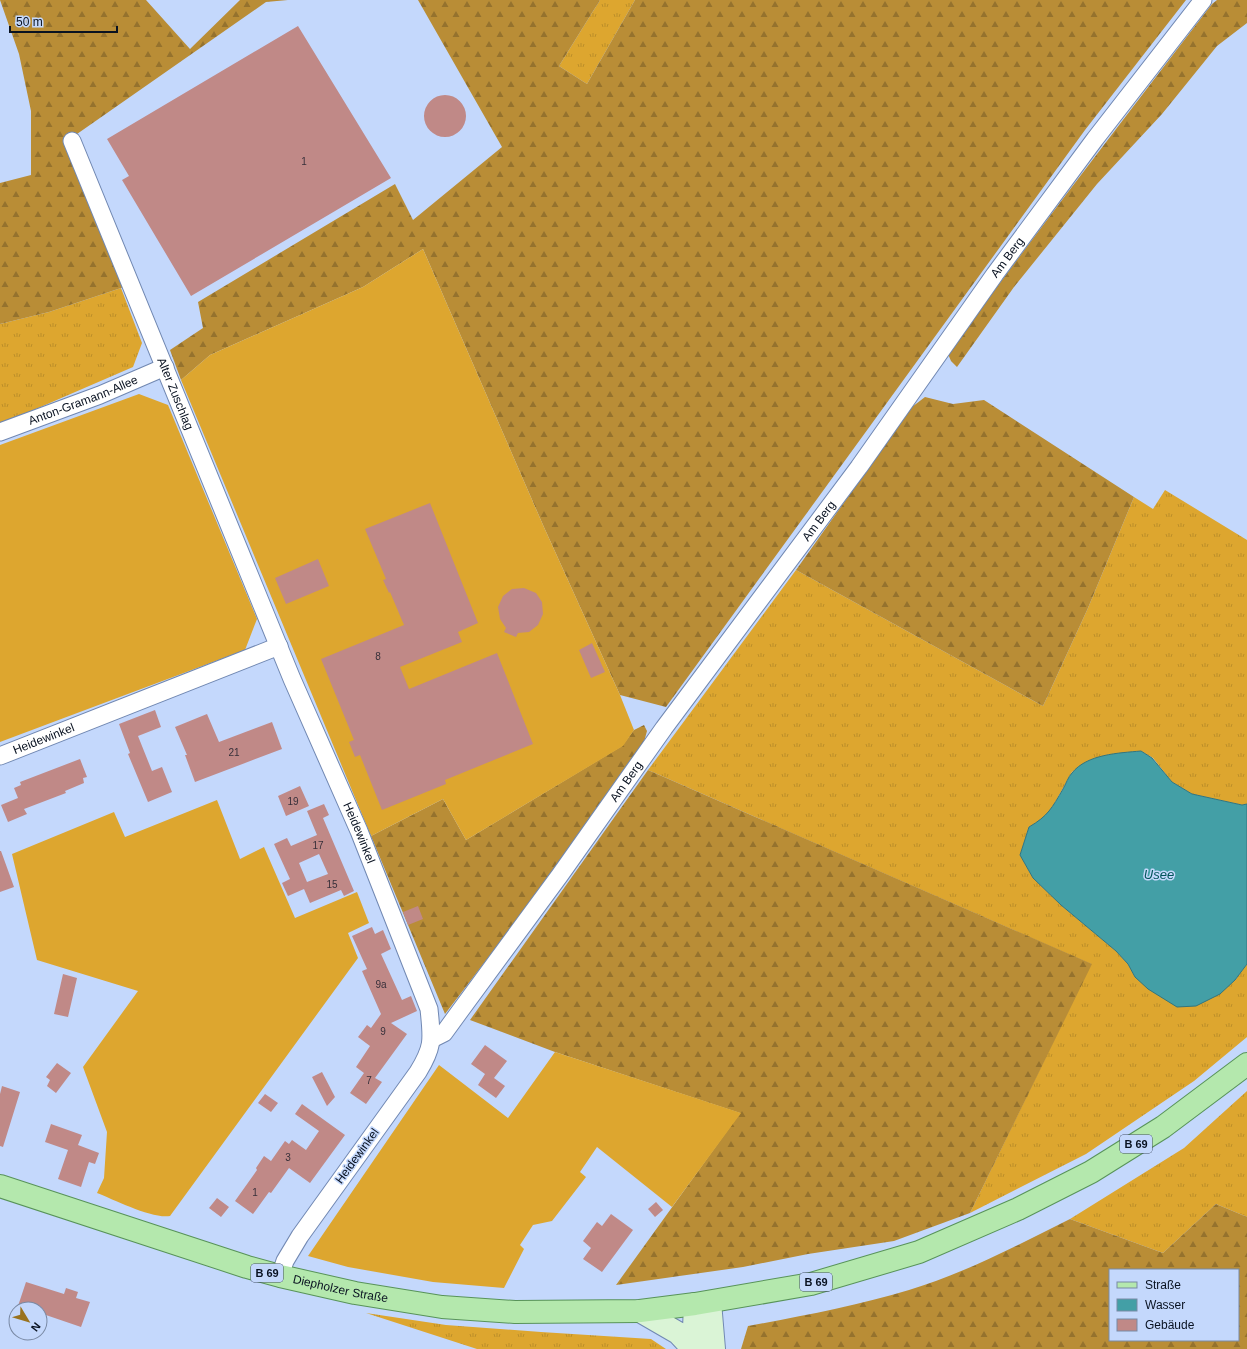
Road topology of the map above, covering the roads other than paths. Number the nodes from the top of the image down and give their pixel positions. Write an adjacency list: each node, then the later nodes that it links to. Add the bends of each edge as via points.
1 (1203, 0): 7 (street, Am Berg, via 995,274 859,467 664,728 444,1033)
2 (72, 141): 3 (street, Alter Zuschlag)
3 (165, 367): 4 (street, Anton-Gramann-Allee, via 100,395); 5 (street, Alter Zuschlag)
4 (0, 432)
5 (280, 646): 6 (street, Heidewinkel); 7 (street, Heidewinkel, via 359,831 429,1009)
6 (0, 756)
7 (432, 1039): 10 (street, Heidewinkel, via 427,1058 300,1236 285,1261)
8 (1247, 1064): 11 (main road, B 69, via 1143,1140 1091,1172 1018,1209 919,1252 810,1284)
9 (0, 1186): 10 (main road, Diepholzer Straße / B 69)
10 (280, 1276): 12 (main road, Diepholzer Straße / B 69, via 355,1293 450,1307 515,1312)
11 (703, 1303): 12 (main road, Diepholzer Straße / B 69); 13 (main road, via 694,1329); 14 (main road)
12 (640, 1311): 13 (main road, via 678,1333)
13 (694, 1349)
14 (714, 1349)

